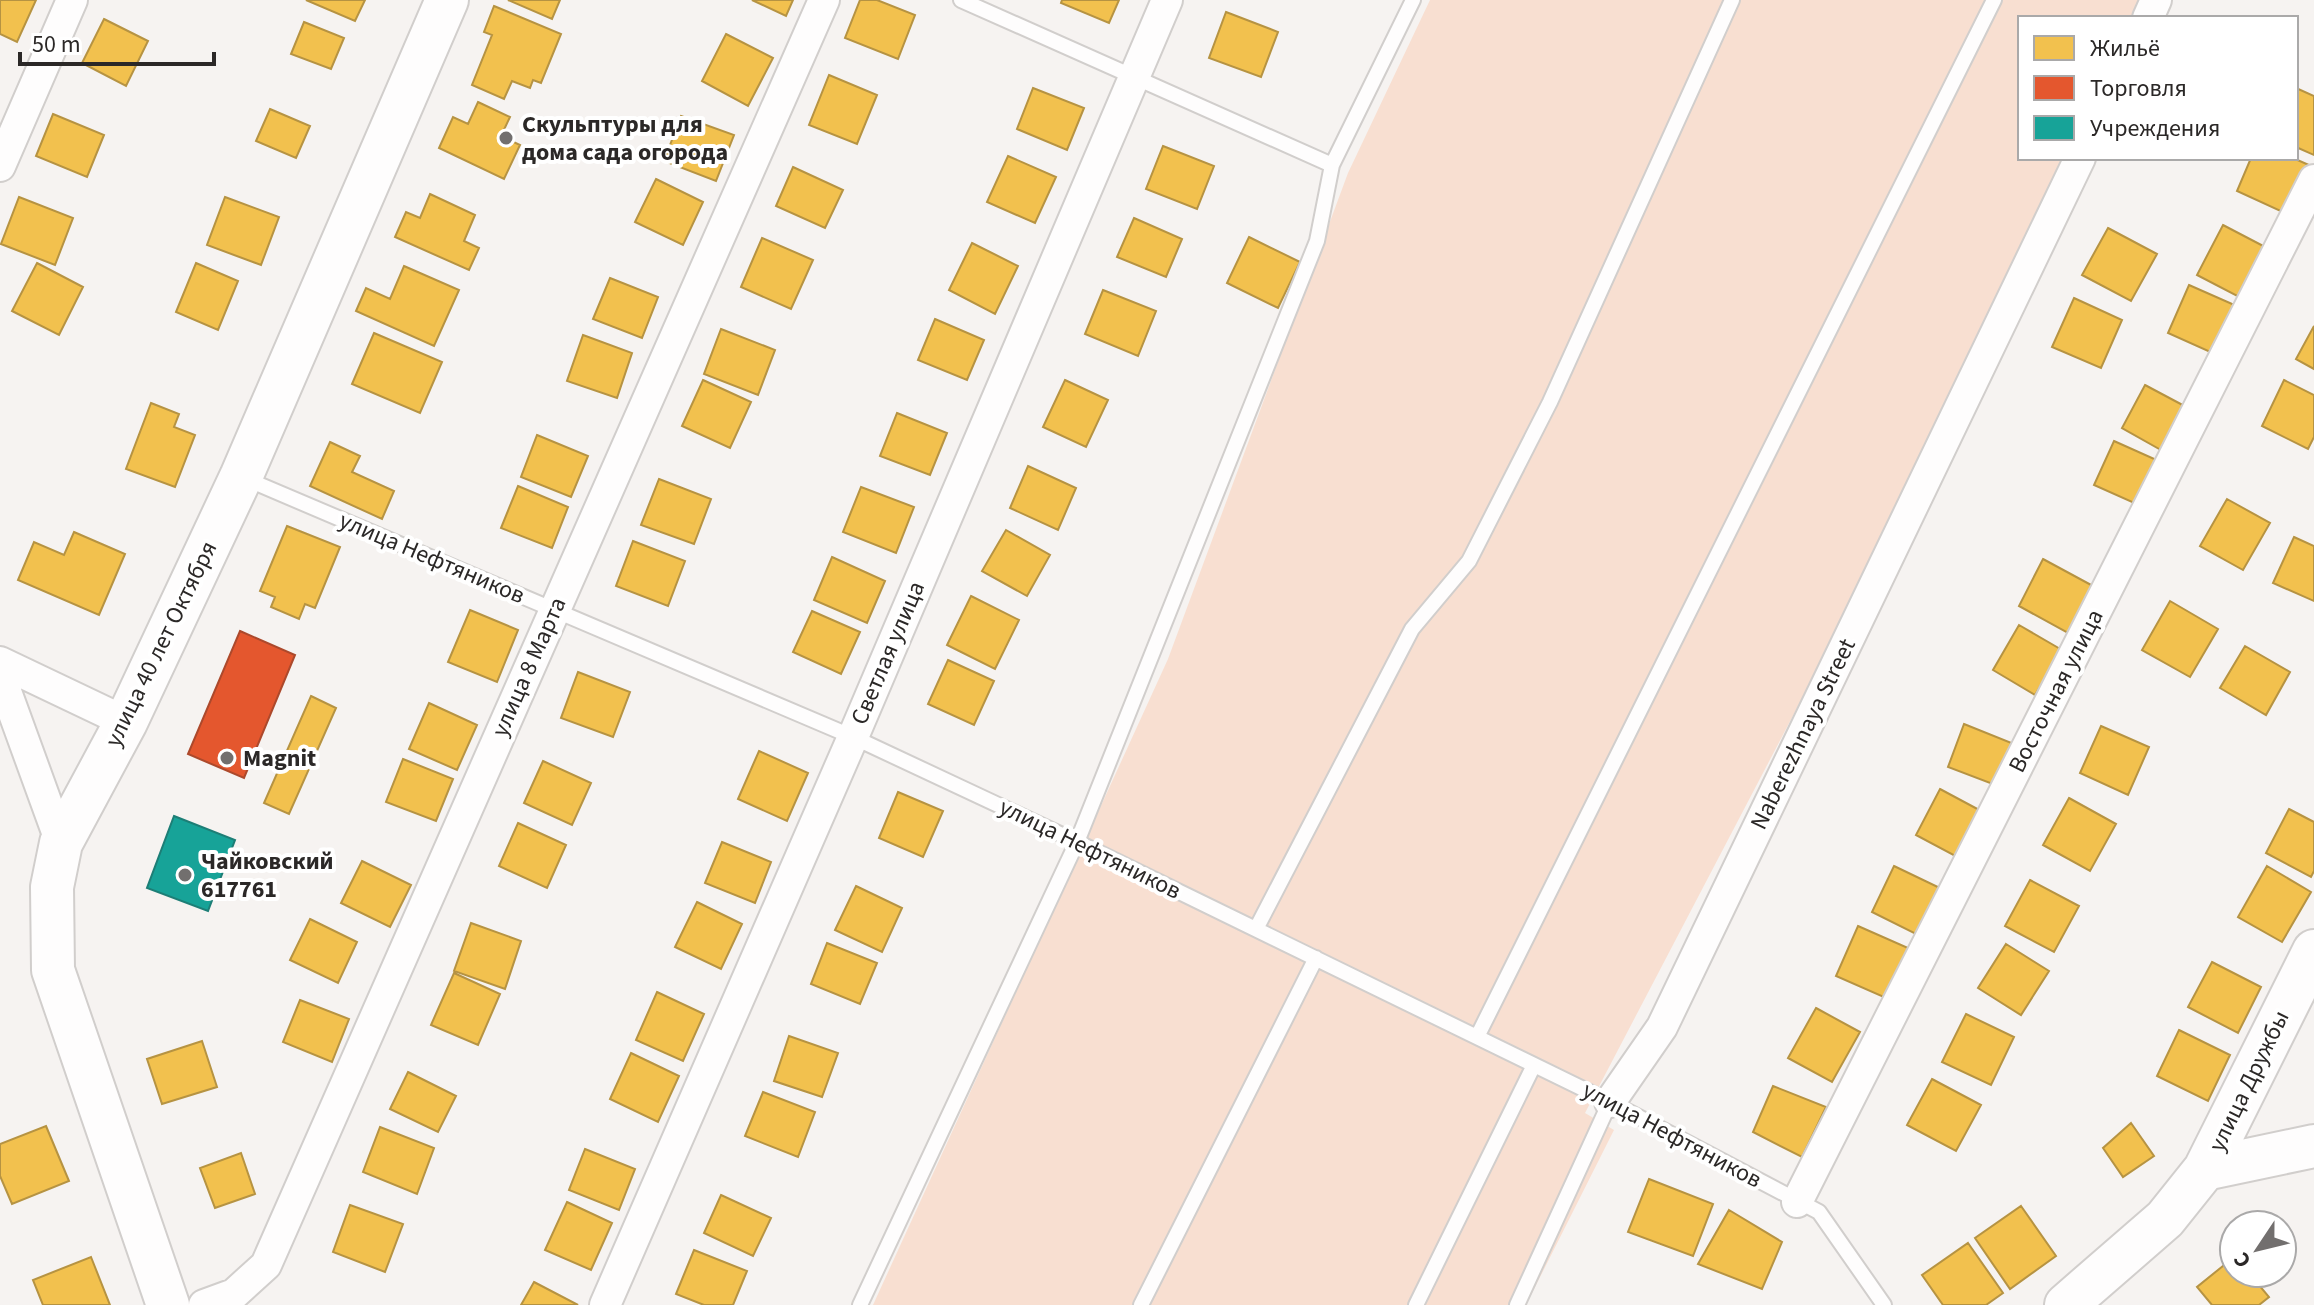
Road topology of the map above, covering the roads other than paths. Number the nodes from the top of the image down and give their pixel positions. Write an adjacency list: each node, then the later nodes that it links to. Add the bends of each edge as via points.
1 (72, 0): 12 (street)
2 (447, 0): 14 (main road, улица 40 лет Октября)
3 (824, 0): 15 (street, улица 8 Марта)
4 (961, 0): 9 (lane)
5 (1167, 0): 9 (street, Светлая улица)
6 (1413, 0): 11 (lane)
7 (1732, 0): 22 (lane, via 1550,402 1469,561 1412,629)
8 (1994, 0): 25 (lane)
9 (1134, 77): 11 (lane); 19 (street, Светлая улица)
10 (2079, 160): 27 (street, Naberezhnaya Street, via 1662,1027)
11 (1332, 165): 20 (lane, via 1317,241)
12 (0, 166)
13 (2314, 180): 30 (street, Восточная улица)
14 (241, 477): 15 (lane, улица Нефтяников); 18 (main road, улица 40 лет Октября)
15 (554, 610): 19 (lane, улица Нефтяников); 32 (street, улица 8 Марта, via 266,1265 234,1294)
16 (0, 662): 18 (street)
17 (0, 675): 21 (street)
18 (126, 722): 21 (main road, улица 40 лет Октября)
19 (853, 737): 20 (lane, улица Нефтяников); 33 (street, Светлая улица)
20 (1077, 842): 22 (lane, улица Нефтяников); 34 (lane)
21 (61, 843): 31 (main road, улица 40 лет Октября, via 52,887 53,970)
22 (1256, 929): 24 (lane, улица Нефтяников)
23 (2314, 951): 29 (main road, улица Дружбы)
24 (1316, 958): 25 (lane, улица Нефтяников); 35 (lane)
25 (1477, 1037): 26 (lane, улица Нефтяников)
26 (1534, 1065): 27 (lane, улица Нефтяников); 36 (lane)
27 (1610, 1102): 30 (lane, улица Нефтяников); 37 (lane, Naberezhnaya Street)
28 (2314, 1146): 29 (main road)
29 (2205, 1169): 39 (main road, улица Дружбы, via 2165,1219)
30 (1797, 1202): 38 (lane, улица Нефтяников, via 1819,1212)
31 (168, 1305)
32 (204, 1305)
33 (605, 1305)
34 (860, 1305)
35 (1141, 1305)
36 (1416, 1305)
37 (1517, 1305)
38 (1884, 1305)
39 (2066, 1305)

